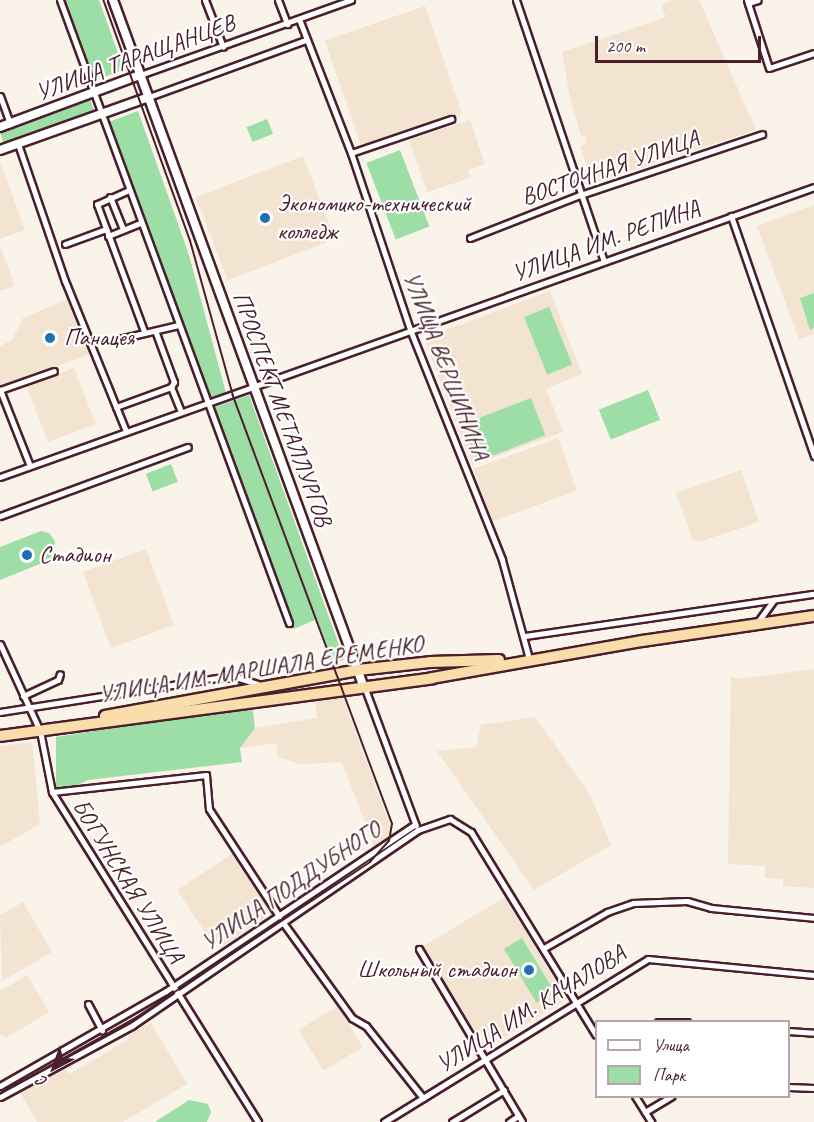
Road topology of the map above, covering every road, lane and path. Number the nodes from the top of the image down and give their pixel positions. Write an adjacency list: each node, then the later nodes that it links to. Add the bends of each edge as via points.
1 (60, 0): 15 (street)
2 (113, 0): 14 (main road, ПРОСПЕКТ МЕТАЛЛУРГОВ)
3 (205, 0): 12 (street)
4 (278, 0): 10 (street)
5 (351, 0): 9 (street, УЛИЦА ТАРАЩАНЦЕВ)
6 (516, 0): 28 (street)
7 (758, 0): 8 (street)
8 (747, 2): 13 (street, via 769,68)
9 (299, 20): 10 (street, УЛИЦА ТАРАЩАНЦЕВ); 11 (street, УЛИЦА ВЕРШИНИНА)
10 (287, 24): 12 (street, УЛИЦА ТАРАЩАНЦЕВ)
11 (306, 40): 17 (street, УЛИЦА ТАРАЩАНЦЕВ); 25 (street, УЛИЦА ВЕРШИНИНА)
12 (223, 47): 14 (street, УЛИЦА ТАРАЩАНЦЕВ)
13 (814, 53)
14 (140, 75): 15 (main road, УЛИЦА ТАРАЩАНЦЕВ); 17 (main road, ПРОСПЕКТ МЕТАЛЛУРГОВ)
15 (94, 93): 18 (street); 20 (main road, УЛИЦА ТАРАЩАНЦЕВ)
16 (0, 96): 20 (street)
17 (149, 96): 18 (main road, УЛИЦА ТАРАЩАНЦЕВ); 45 (main road, ПРОСПЕКТ МЕТАЛЛУРГОВ)
18 (101, 114): 23 (main road, УЛИЦА ТАРАЩАНЦЕВ); 27 (street)
19 (451, 119): 25 (street)
20 (10, 124): 21 (main road, УЛИЦА ТАРАЩАНЦЕВ)
21 (0, 127)
22 (762, 134): 28 (street, ВОСТОЧНАЯ УЛИЦА)
23 (18, 144): 24 (main road, УЛИЦА ТАРАЩАНЦЕВ); 47 (street, via 65,281)
24 (0, 150)
25 (351, 153): 40 (street, УЛИЦА ВЕРШИНИНА)
26 (814, 187): 30 (street, УЛИЦА ИМ. РЕПИНА)
27 (129, 190): 29 (street); 31 (street)
28 (580, 195): 35 (street, ВОСТОЧНАЯ УЛИЦА); 37 (street)
29 (110, 196): 32 (street, via 97,204); 33 (street)
30 (731, 216): 37 (street, УЛИЦА ИМ. РЕПИНА); 51 (street)
31 (141, 223): 33 (street); 38 (street)
32 (106, 229): 34 (street); 36 (street)
33 (123, 230): 34 (street)
34 (108, 236): 39 (street)
35 (470, 238)
36 (65, 244)
37 (604, 261): 40 (street, УЛИЦА ИМ. РЕПИНА)
38 (178, 325): 41 (street); 46 (street)
39 (144, 331): 41 (street); 42 (street)
40 (411, 332): 45 (street, УЛИЦА ИМ. РЕПИНА); 60 (street, УЛИЦА ВЕРШИНИНА, via 501,557)
41 (156, 333): 44 (street, via 174,382)
42 (119, 339)
43 (54, 371): 52 (street, via 0,390)
44 (171, 387): 47 (street); 48 (street)
45 (253, 389): 46 (street, УЛИЦА ИМ. РЕПИНА); 64 (main road, ПРОСПЕКТ МЕТАЛЛУРГОВ)
46 (206, 404): 48 (street, УЛИЦА ИМ. РЕПИНА); 58 (street)
47 (116, 407): 49 (street)
48 (181, 412): 49 (street, УЛИЦА ИМ. РЕПИНА)
49 (126, 431): 52 (street, УЛИЦА ИМ. РЕПИНА)
50 (188, 447): 54 (street)
51 (814, 456)
52 (30, 466): 53 (street, УЛИЦА ИМ. РЕПИНА)
53 (0, 477)
54 (0, 516)
55 (814, 594): 56 (street)
56 (774, 600): 59 (street); 60 (street)
57 (814, 616): 59 (highway, УЛИЦА ИМ. МАРШАЛА ЕРЕМЕНКО)
58 (289, 622)
59 (756, 624): 62 (highway, УЛИЦА ИМ. МАРШАЛА ЕРЕМЕНКО)
60 (525, 636): 62 (street, УЛИЦА ВЕРШИНИНА)
61 (0, 644): 69 (street, БОГУНСКАЯ УЛИЦА)
62 (529, 659): 63 (highway, УЛИЦА ИМ. МАРШАЛА ЕРЕМЕНКО); 66 (highway, УЛИЦА ИМ. МАРШАЛА ЕРЕМЕНКО)
63 (430, 662): 64 (highway, УЛИЦА ИМ. МАРШАЛА ЕРЕМЕНКО); 66 (highway)
64 (358, 670): 67 (main road, ПРОСПЕКТ МЕТАЛЛУРГОВ); 68 (highway, УЛИЦА ИМ. МАРШАЛА ЕРЕМЕНКО)
65 (60, 674): 69 (street, via 58,680)
66 (432, 678): 67 (highway, УЛИЦА ИМ. МАРШАЛА ЕРЕМЕНКО)
67 (363, 685): 70 (highway, УЛИЦА ИМ. МАРШАЛА ЕРЕМЕНКО); 77 (street, ПРОСПЕКТ МЕТАЛЛУРГОВ)
68 (265, 687): 70 (highway); 71 (street, via 239,678 218,678); 73 (highway, УЛИЦА ИМ. МАРШАЛА ЕРЕМЕНКО)
69 (23, 696): 71 (street, БОГУНСКАЯ УЛИЦА)
70 (267, 701): 73 (highway, УЛИЦА ИМ. МАРШАЛА ЕРЕМЕНКО)
71 (29, 708): 72 (street); 73 (street, БОГУНСКАЯ УЛИЦА)
72 (0, 712)
73 (39, 729): 74 (highway, УЛИЦА ИМ. МАРШАЛА ЕРЕМЕНКО); 75 (highway, УЛИЦА ИМ. МАРШАЛА ЕРЕМЕНКО); 76 (street, БОГУНСКАЯ УЛИЦА)
74 (0, 731)
75 (0, 736)
76 (52, 792): 79 (street, via 206,775 209,809); 85 (street, БОГУНСКАЯ УЛИЦА)
77 (415, 824): 78 (street, ПРОСПЕКТ МЕТАЛЛУРГОВ); 79 (street, УЛИЦА ПОДДУБНОГО)
78 (418, 830): 81 (street, УЛИЦА ПОДДУБНОГО); 82 (street, УЛИЦА ПОДДУБНОГО, via 450,819 465,827)
79 (279, 916): 85 (street, УЛИЦА ПОДДУБНОГО)
80 (814, 918): 82 (street, via 711,908 687,901 633,903 607,912)
81 (284, 924): 86 (street, УЛИЦА ПОДДУБНОГО); 99 (street, via 352,1018 366,1026)
82 (544, 948): 87 (street, УЛИЦА ПОДДУБНОГО)
83 (419, 949): 93 (street)
84 (814, 975): 87 (street, УЛИЦА ИМ. КАЧАЛОВА, via 648,959)
85 (172, 987): 86 (street, БОГУНСКАЯ УЛИЦА); 89 (street, УЛИЦА ПОДДУБНОГО)
86 (177, 995): 98 (street, УЛИЦА ПОДДУБНОГО, via 133,1024); 104 (street, БОГУНСКАЯ УЛИЦА)
87 (577, 1002): 91 (street, УЛИЦА ПОДДУБНОГО); 93 (street, УЛИЦА ИМ. КАЧАЛОВА)
88 (88, 1004): 89 (street)
89 (102, 1030): 94 (street, УЛИЦА ПОДДУБНОГО)
90 (790, 1031): 92 (street)
91 (595, 1032)
92 (814, 1033)
93 (488, 1060): 97 (street); 99 (street, УЛИЦА ИМ. КАЧАЛОВА)
94 (0, 1086)
95 (790, 1086): 96 (street)
96 (814, 1088)
97 (504, 1090): 103 (street); 106 (street)
98 (0, 1097)
99 (423, 1098): 105 (street, УЛИЦА ИМ. КАЧАЛОВА)
100 (636, 1098): 102 (street)
101 (669, 1098): 102 (street)
102 (645, 1112): 109 (street)
103 (518, 1116): 107 (street); 108 (street)
104 (258, 1122)
105 (384, 1122)
106 (452, 1122)
107 (508, 1122)
108 (522, 1122)
109 (651, 1122)

